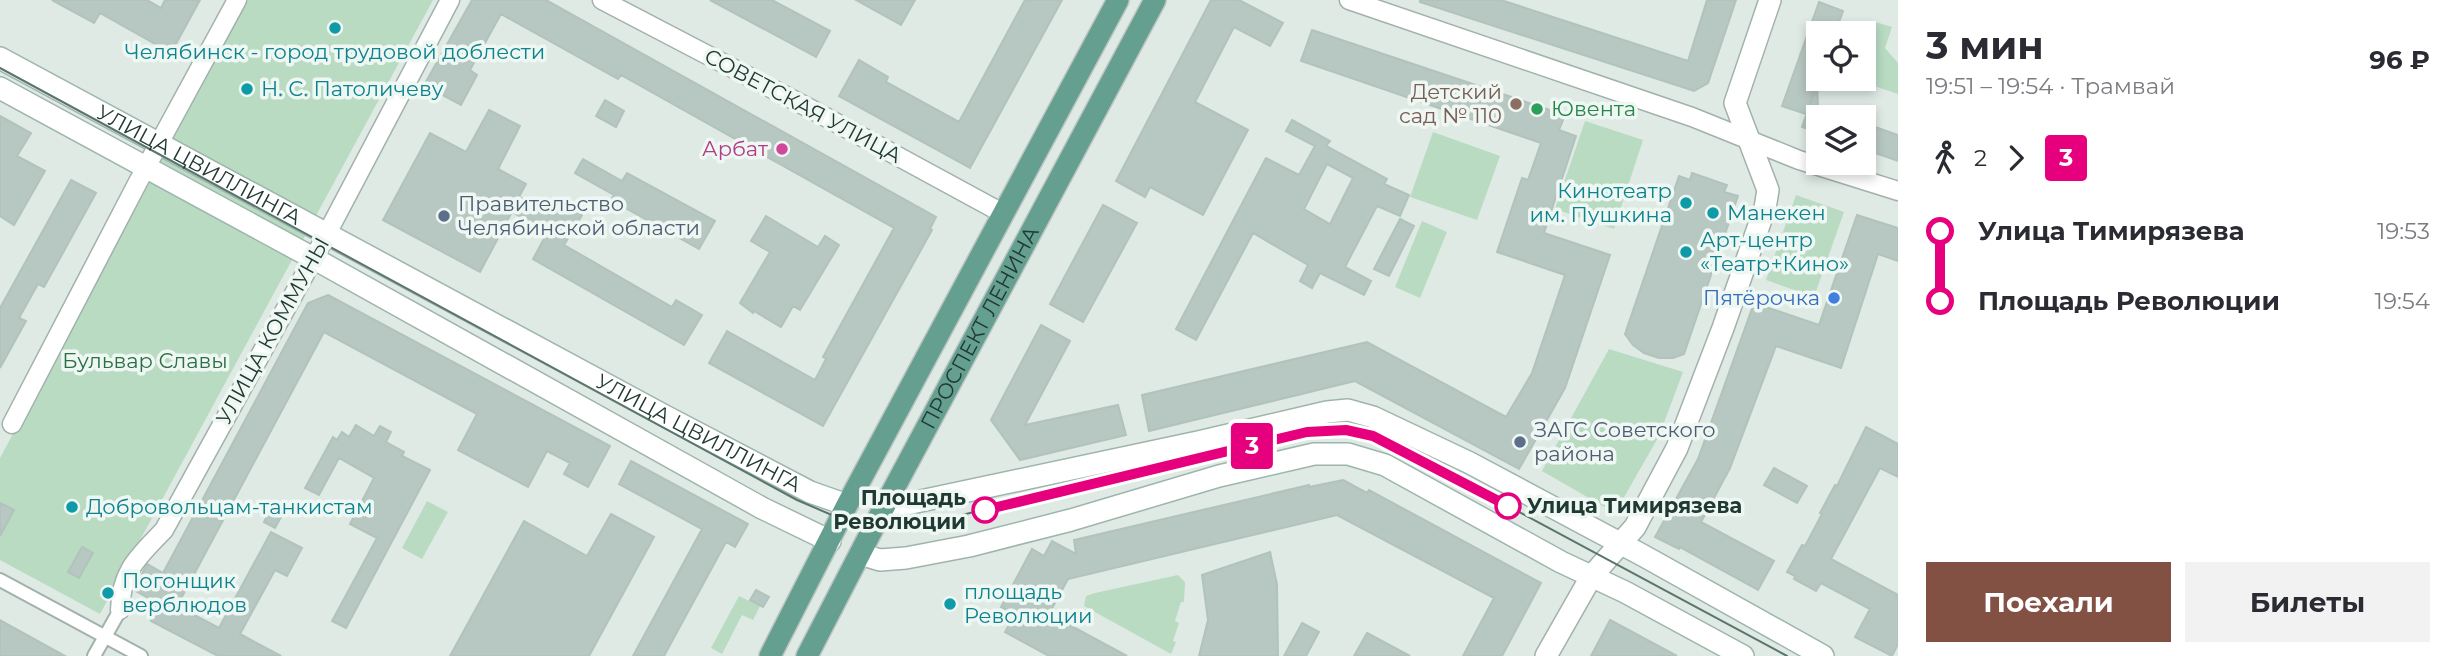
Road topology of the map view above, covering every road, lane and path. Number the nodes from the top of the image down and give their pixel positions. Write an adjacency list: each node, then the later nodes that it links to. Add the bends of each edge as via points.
1 (237, 0): 11 (street)
2 (450, 0): 15 (street, УЛИЦА КОММУНЫ)
3 (602, 0): 14 (street, СОВЕТСКАЯ УЛИЦА)
4 (1118, 0): 14 (main road, ПРОСПЕКТ ЛЕНИНА)
5 (1155, 0): 19 (main road, ПРОСПЕКТ ЛЕНИНА)
6 (1349, 0): 10 (street)
7 (1770, 0): 10 (main road, via 1735,103)
8 (0, 58): 11 (main road, УЛИЦА ЦВИЛЛИНГА)
9 (0, 88): 12 (main road, УЛИЦА ЦВИЛЛИНГА)
10 (1751, 140): 13 (street); 21 (main road, via 1768,190 1765,208 1689,422 1635,527)
11 (159, 144): 12 (street); 15 (main road, УЛИЦА ЦВИЛЛИНГА)
12 (146, 168): 16 (main road, УЛИЦА ЦВИЛЛИНГА); 17 (street)
13 (1898, 191)
14 (1003, 214): 18 (main road, ПРОСПЕКТ ЛЕНИНА)
15 (327, 233): 16 (street, УЛИЦА КОММУНЫ); 18 (main road, УЛИЦА ЦВИЛЛИНГА, via 798,486)
16 (313, 258): 20 (main road, УЛИЦА ЦВИЛЛИНГА, via 762,508); 25 (street, УЛИЦА КОММУНЫ, via 164,530 137,558 121,588)
17 (12, 424)
18 (847, 505): 19 (main road, УЛИЦА ЦВИЛЛИНГА); 20 (main road, ПРОСПЕКТ ЛЕНИНА)
19 (883, 509): 21 (main road, УЛИЦА ЦВИЛЛИНГА, via 1348,410 1458,457); 22 (main road, ПРОСПЕКТ ЛЕНИНА)
20 (830, 541): 22 (main road, УЛИЦА ЦВИЛЛИНГА); 29 (main road, ПРОСПЕКТ ЛЕНИНА)
21 (1620, 543): 23 (main road); 33 (main road, УЛИЦА ЦВИЛЛИНГА)
22 (860, 554): 23 (main road, УЛИЦА ЦВИЛЛИНГА, via 880,560 969,546 1219,476 1336,453 1358,455 1385,466); 30 (main road, ПРОСПЕКТ ЛЕНИНА)
23 (1591, 577): 31 (main road); 32 (main road, УЛИЦА ЦВИЛЛИНГА)
24 (0, 580): 26 (street)
25 (120, 610): 26 (street, УЛИЦА КОММУНЫ)
26 (105, 637): 27 (street, УЛИЦА КОММУНЫ); 28 (street)
27 (94, 656)
28 (141, 656)
29 (771, 656)
30 (807, 656)
31 (1546, 656)
32 (1743, 656)
33 (1823, 656)

